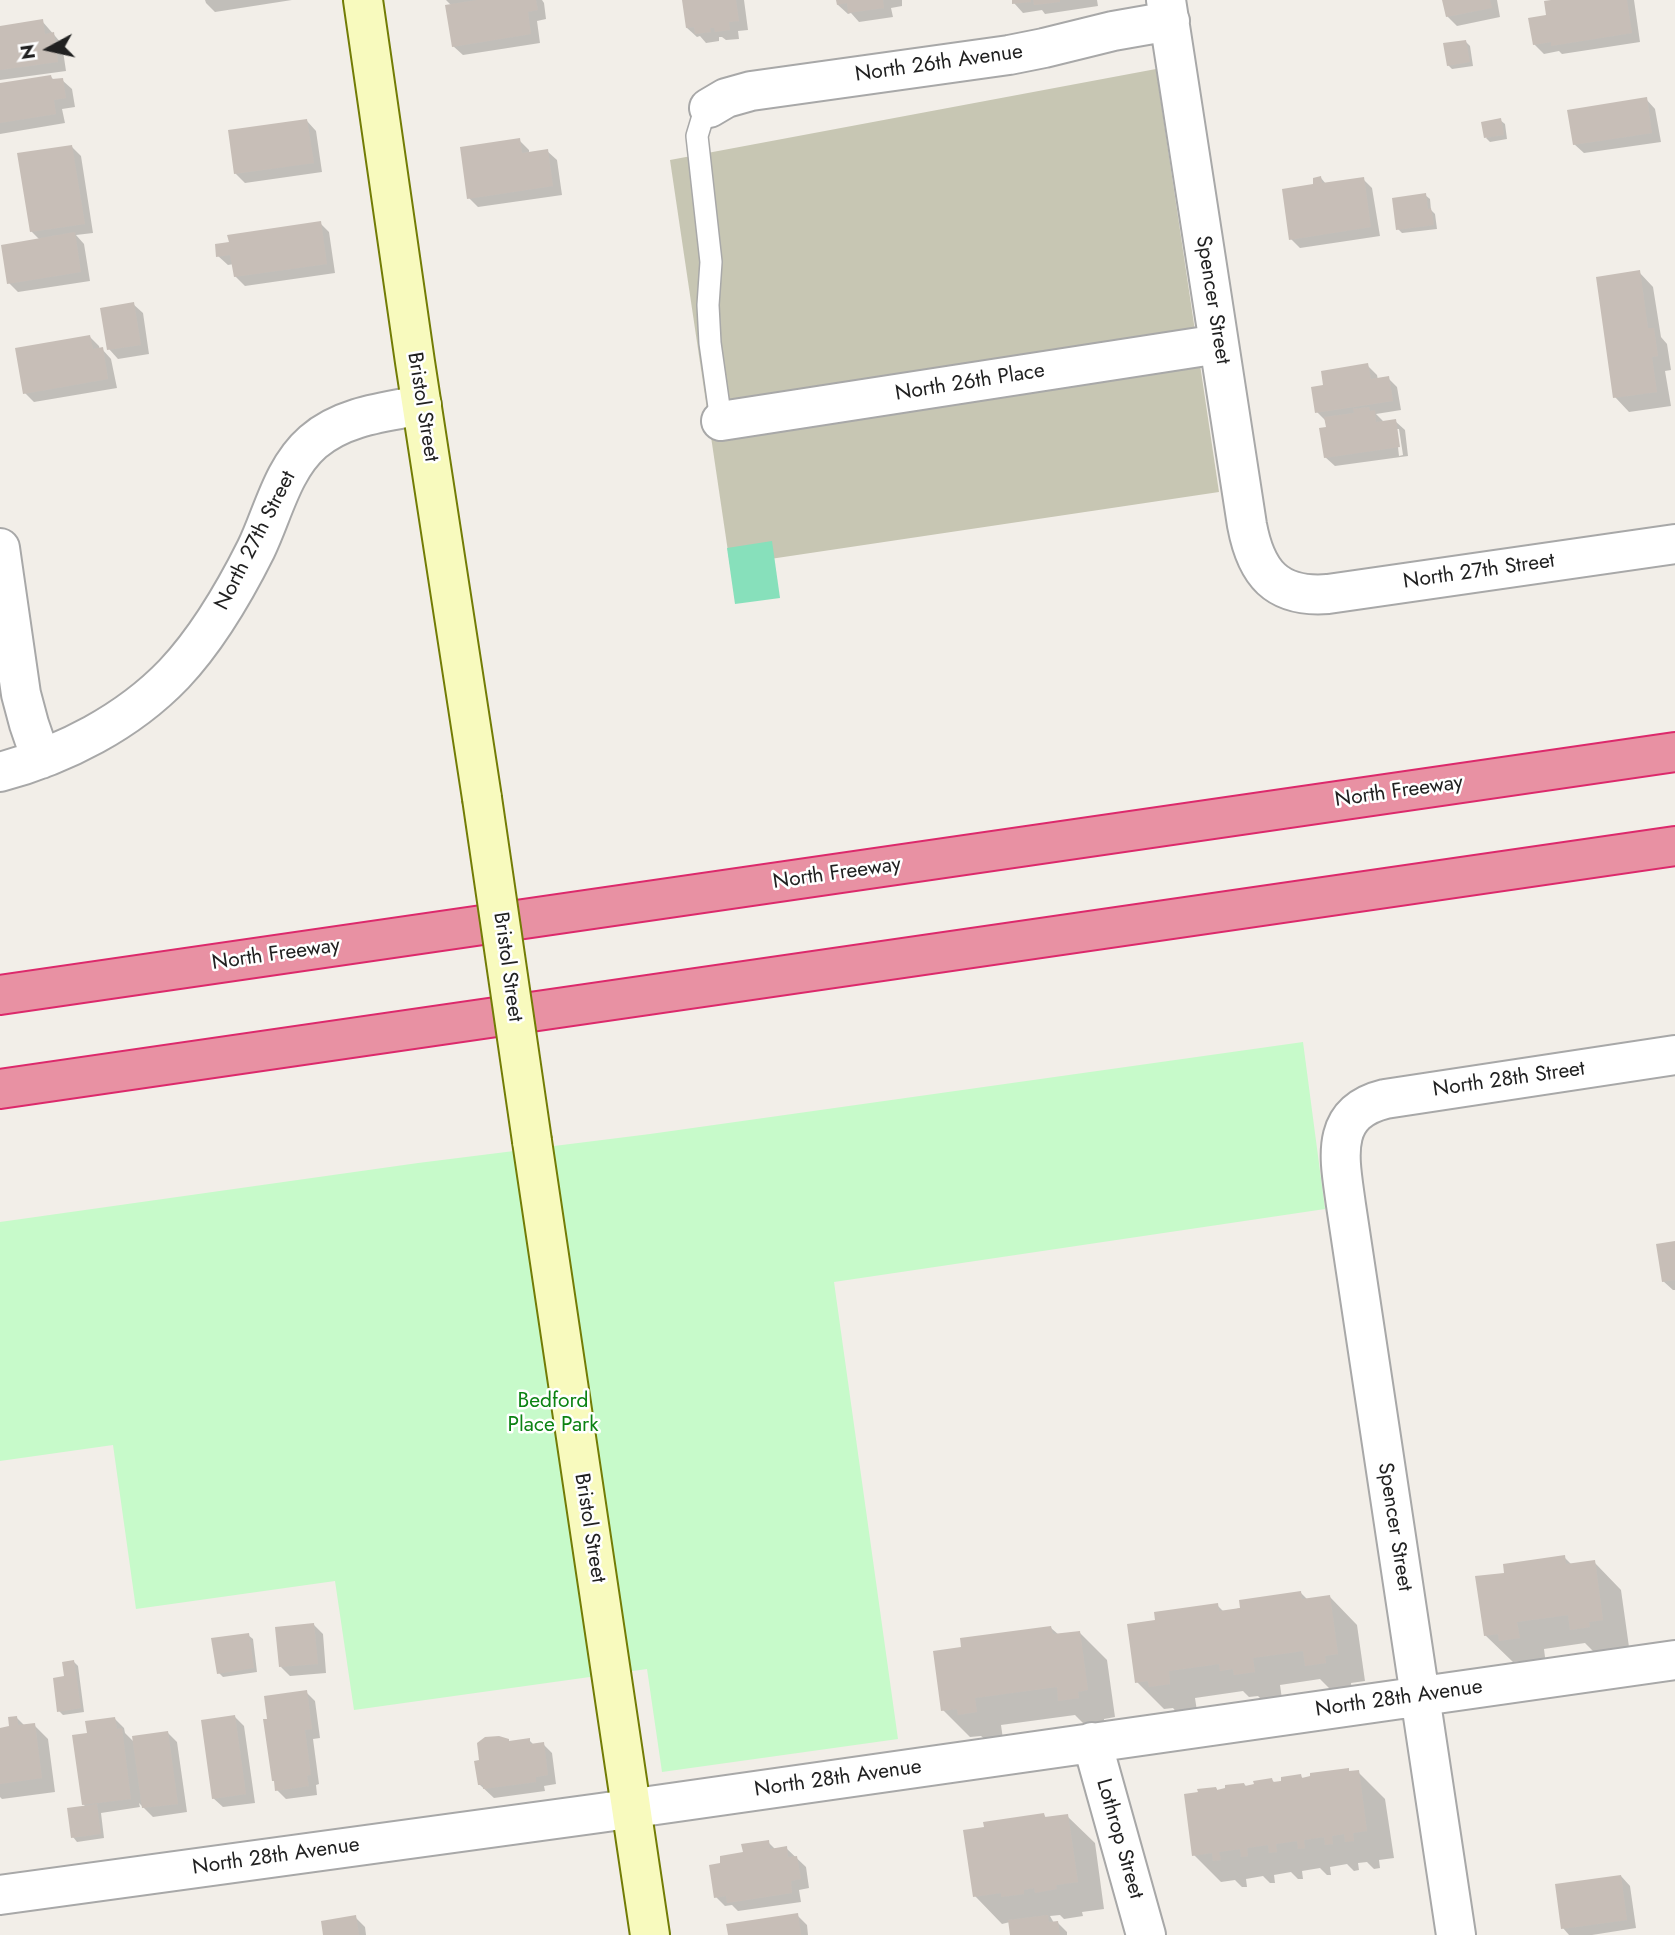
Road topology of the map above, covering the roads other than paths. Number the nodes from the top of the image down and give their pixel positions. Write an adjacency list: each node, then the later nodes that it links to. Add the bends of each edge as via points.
1 (363, 0): 5 (street, Bristol Street)
2 (1168, 11): 3 (street, North 26th Avenue, via 1113,31 1009,55 751,91); 4 (street, Spencer Street)
3 (709, 108): 6 (lane, via 697,136 711,262 710,343)
4 (1219, 344): 6 (street, North 26th Place); 9 (street, Spencer Street, via 1251,547 1267,575)
5 (422, 405): 11 (street, North 27th Street, via 353,420 314,441 291,469 235,587 188,658 121,717); 21 (street, Bristol Street, bridge)
6 (721, 421)
7 (1675, 544): 9 (street, North 27th Street, via 1328,594)
8 (0, 548): 11 (street, via 22,694)
9 (1284, 588)
10 (1675, 752): 14 (highway, North Freeway)
11 (41, 759): 12 (street, North 27th Street)
12 (0, 772)
13 (1675, 846): 16 (highway)
14 (0, 995)
15 (1675, 1055): 17 (street, North 28th Street, via 1398,1096 1366,1106)
16 (0, 1089)
17 (1349, 1120): 19 (street, Spencer Street, via 1342,1137 1341,1168)
18 (1675, 1660): 19 (street, North 28th Avenue)
19 (1420, 1696): 20 (street, North 28th Avenue); 25 (street, Spencer Street)
20 (1092, 1742): 21 (street, North 28th Avenue); 24 (street, Lothrop Street)
21 (631, 1808): 22 (street, North 28th Avenue); 23 (street, Bristol Street)
22 (0, 1895)
23 (650, 1935)
24 (1146, 1935)
25 (1456, 1935)

